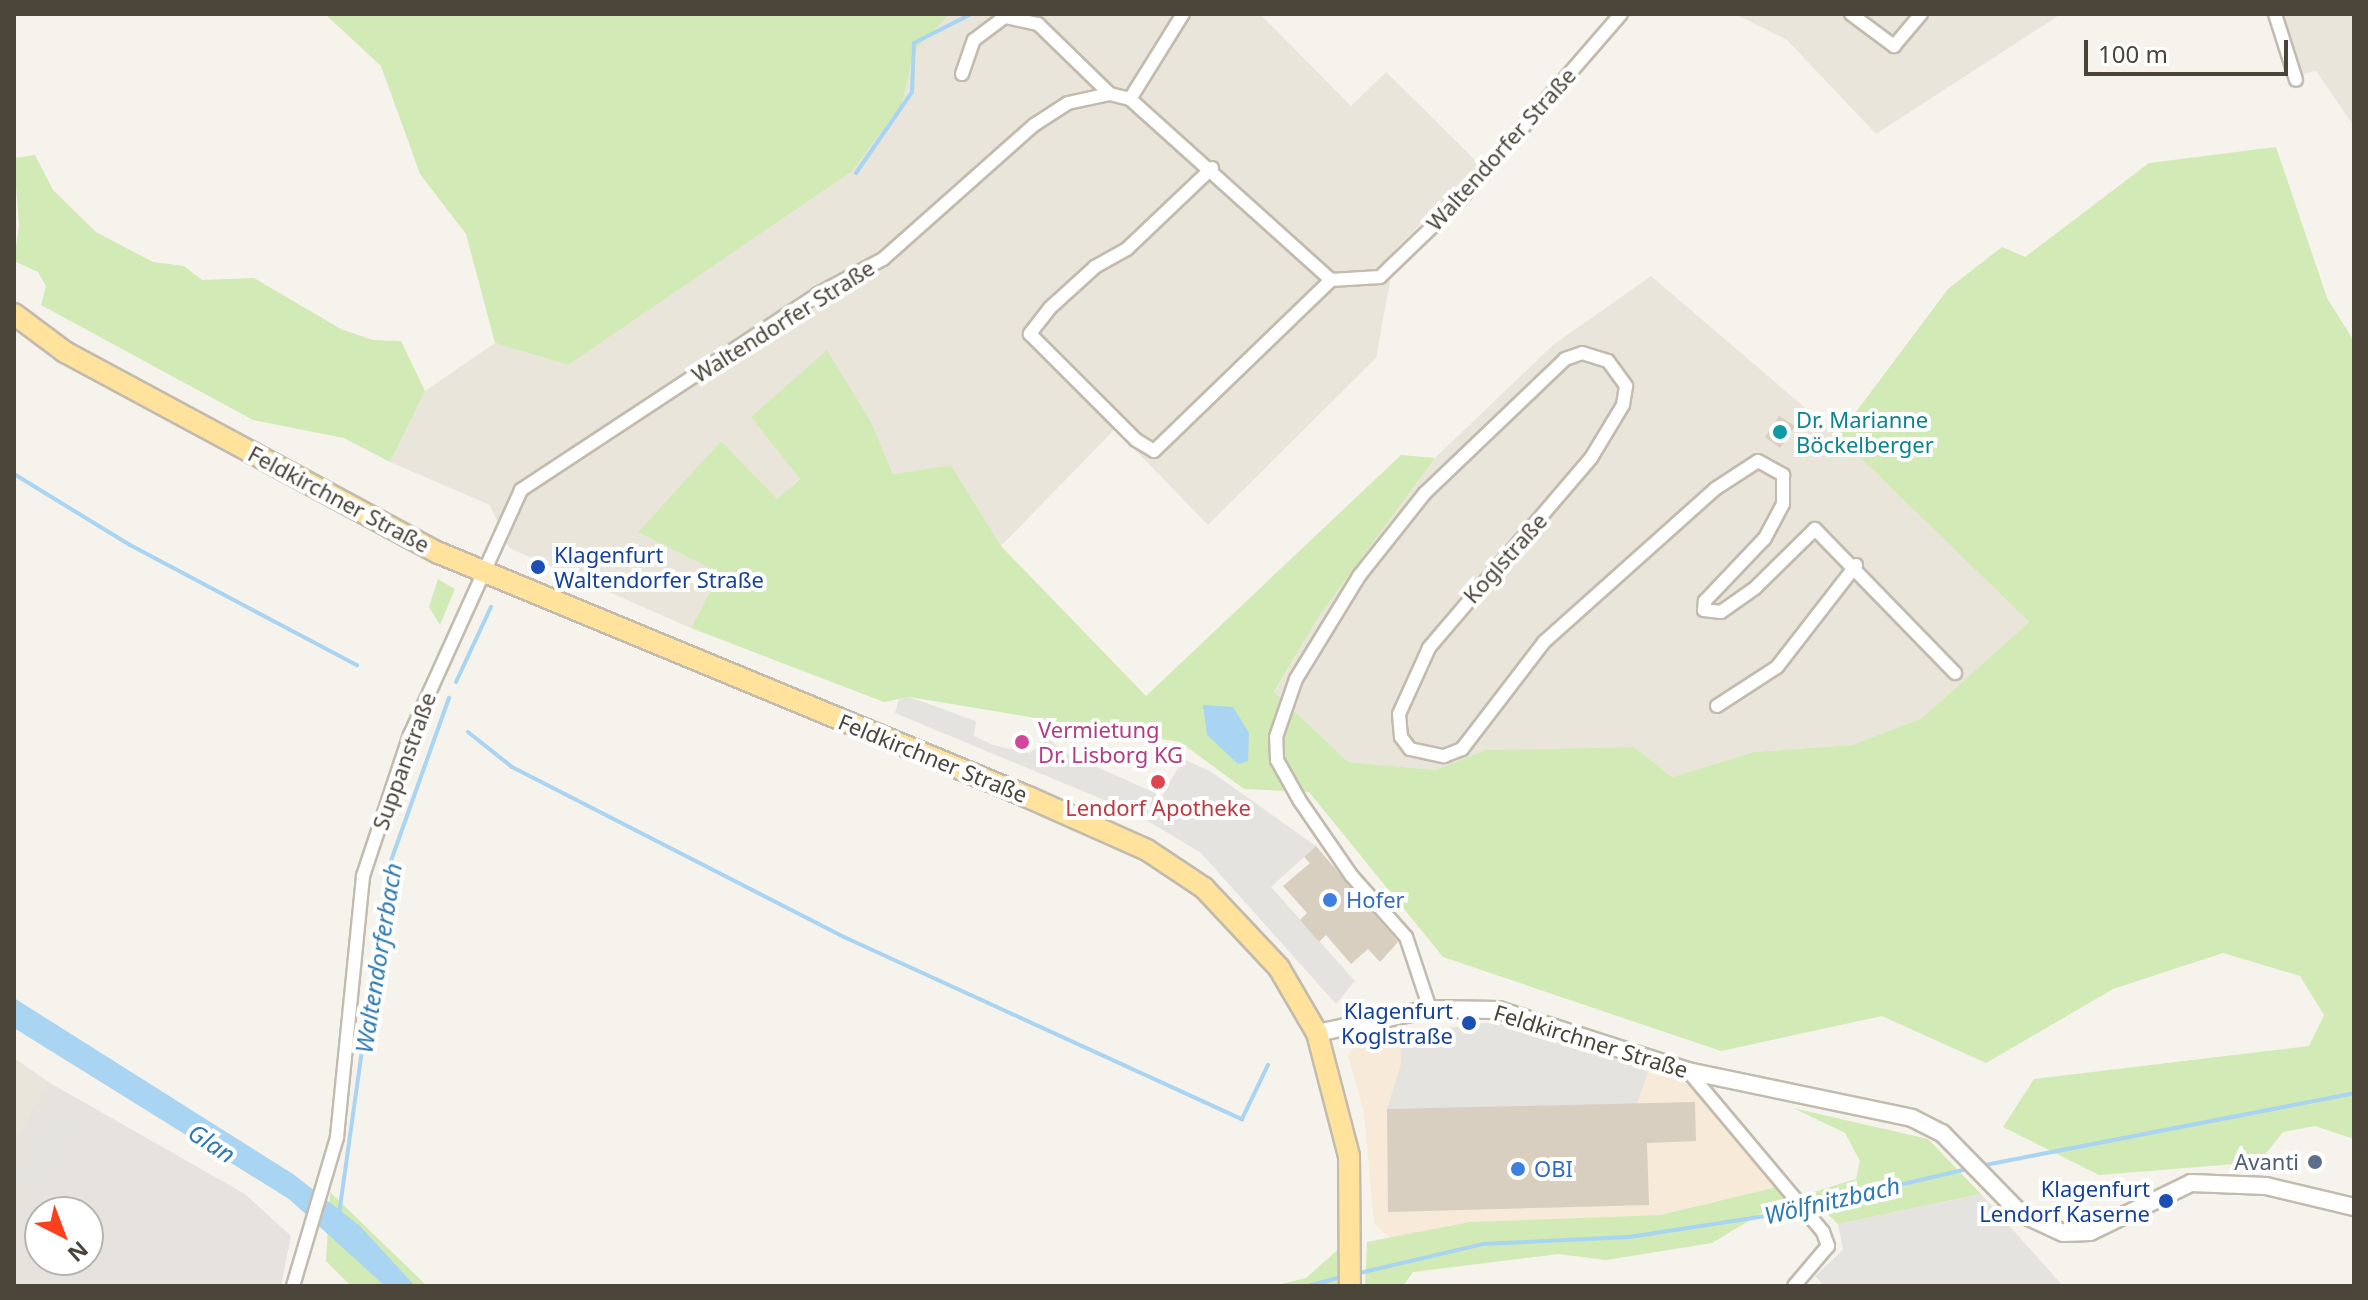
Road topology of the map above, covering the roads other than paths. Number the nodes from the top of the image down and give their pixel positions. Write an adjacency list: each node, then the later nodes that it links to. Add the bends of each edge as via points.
1 (1183, 14): 9 (street)
2 (1621, 14): 11 (street, Waltendorfer Straße, via 1459,201 1380,277)
3 (1851, 14): 4 (street, via 1894,46)
4 (1921, 14)
5 (2275, 14): 7 (street)
6 (962, 74): 8 (street, via 974,40 1005,17 1038,24)
7 (2296, 80)
8 (1110, 94): 9 (street, Waltendorfer Straße); 14 (street, Waltendorfer Straße, via 1068,103 1034,125 883,259 818,294 521,490)
9 (1130, 99): 10 (street, Waltendorfer Straße)
10 (1212, 168): 11 (street, Waltendorfer Straße); 11 (street, via 1127,249 1095,267 1050,308 1030,334 1136,440 1154,451)
11 (1331, 280)
12 (14, 314): 14 (main road, Feldkirchner Straße, via 65,352)
13 (1856, 565): 15 (street, Koglstraße); 16 (street, via 1777,667); 17 (street, Koglstraße, via 1815,529 1755,588 1721,612 1704,610 1705,601 1764,539 1783,504 1783,475 1758,461 1715,489 1544,642 1462,749 1426,754 1410,749 1401,737 1405,692 1453,615 1610,432 1623,405 1619,372 1596,355 1565,359 1425,493 1359,576 1296,679 1276,737 1277,760 1300,801 1351,875 1406,937)
14 (482, 572): 18 (main road, Feldkirchner Straße, via 1147,850 1231,914 1279,968); 21 (street, Suppanstraße, via 410,735 363,876 342,1099 326,1182)
15 (1955, 673)
16 (1717, 706)
17 (1430, 1009): 18 (street, Feldkirchner Straße); 19 (street, Feldkirchner Straße, via 1499,1010)
18 (1317, 1033): 22 (main road, via 1341,1108 1354,1238)
19 (1688, 1071): 20 (street, Feldkirchner Straße, via 1912,1118 1963,1153 2040,1227 2063,1233 2090,1232 2191,1183 2266,1186); 23 (street, via 1814,1218 1828,1246)
20 (2354, 1207)
21 (293, 1286)
22 (1350, 1286)
23 (1794, 1286)

